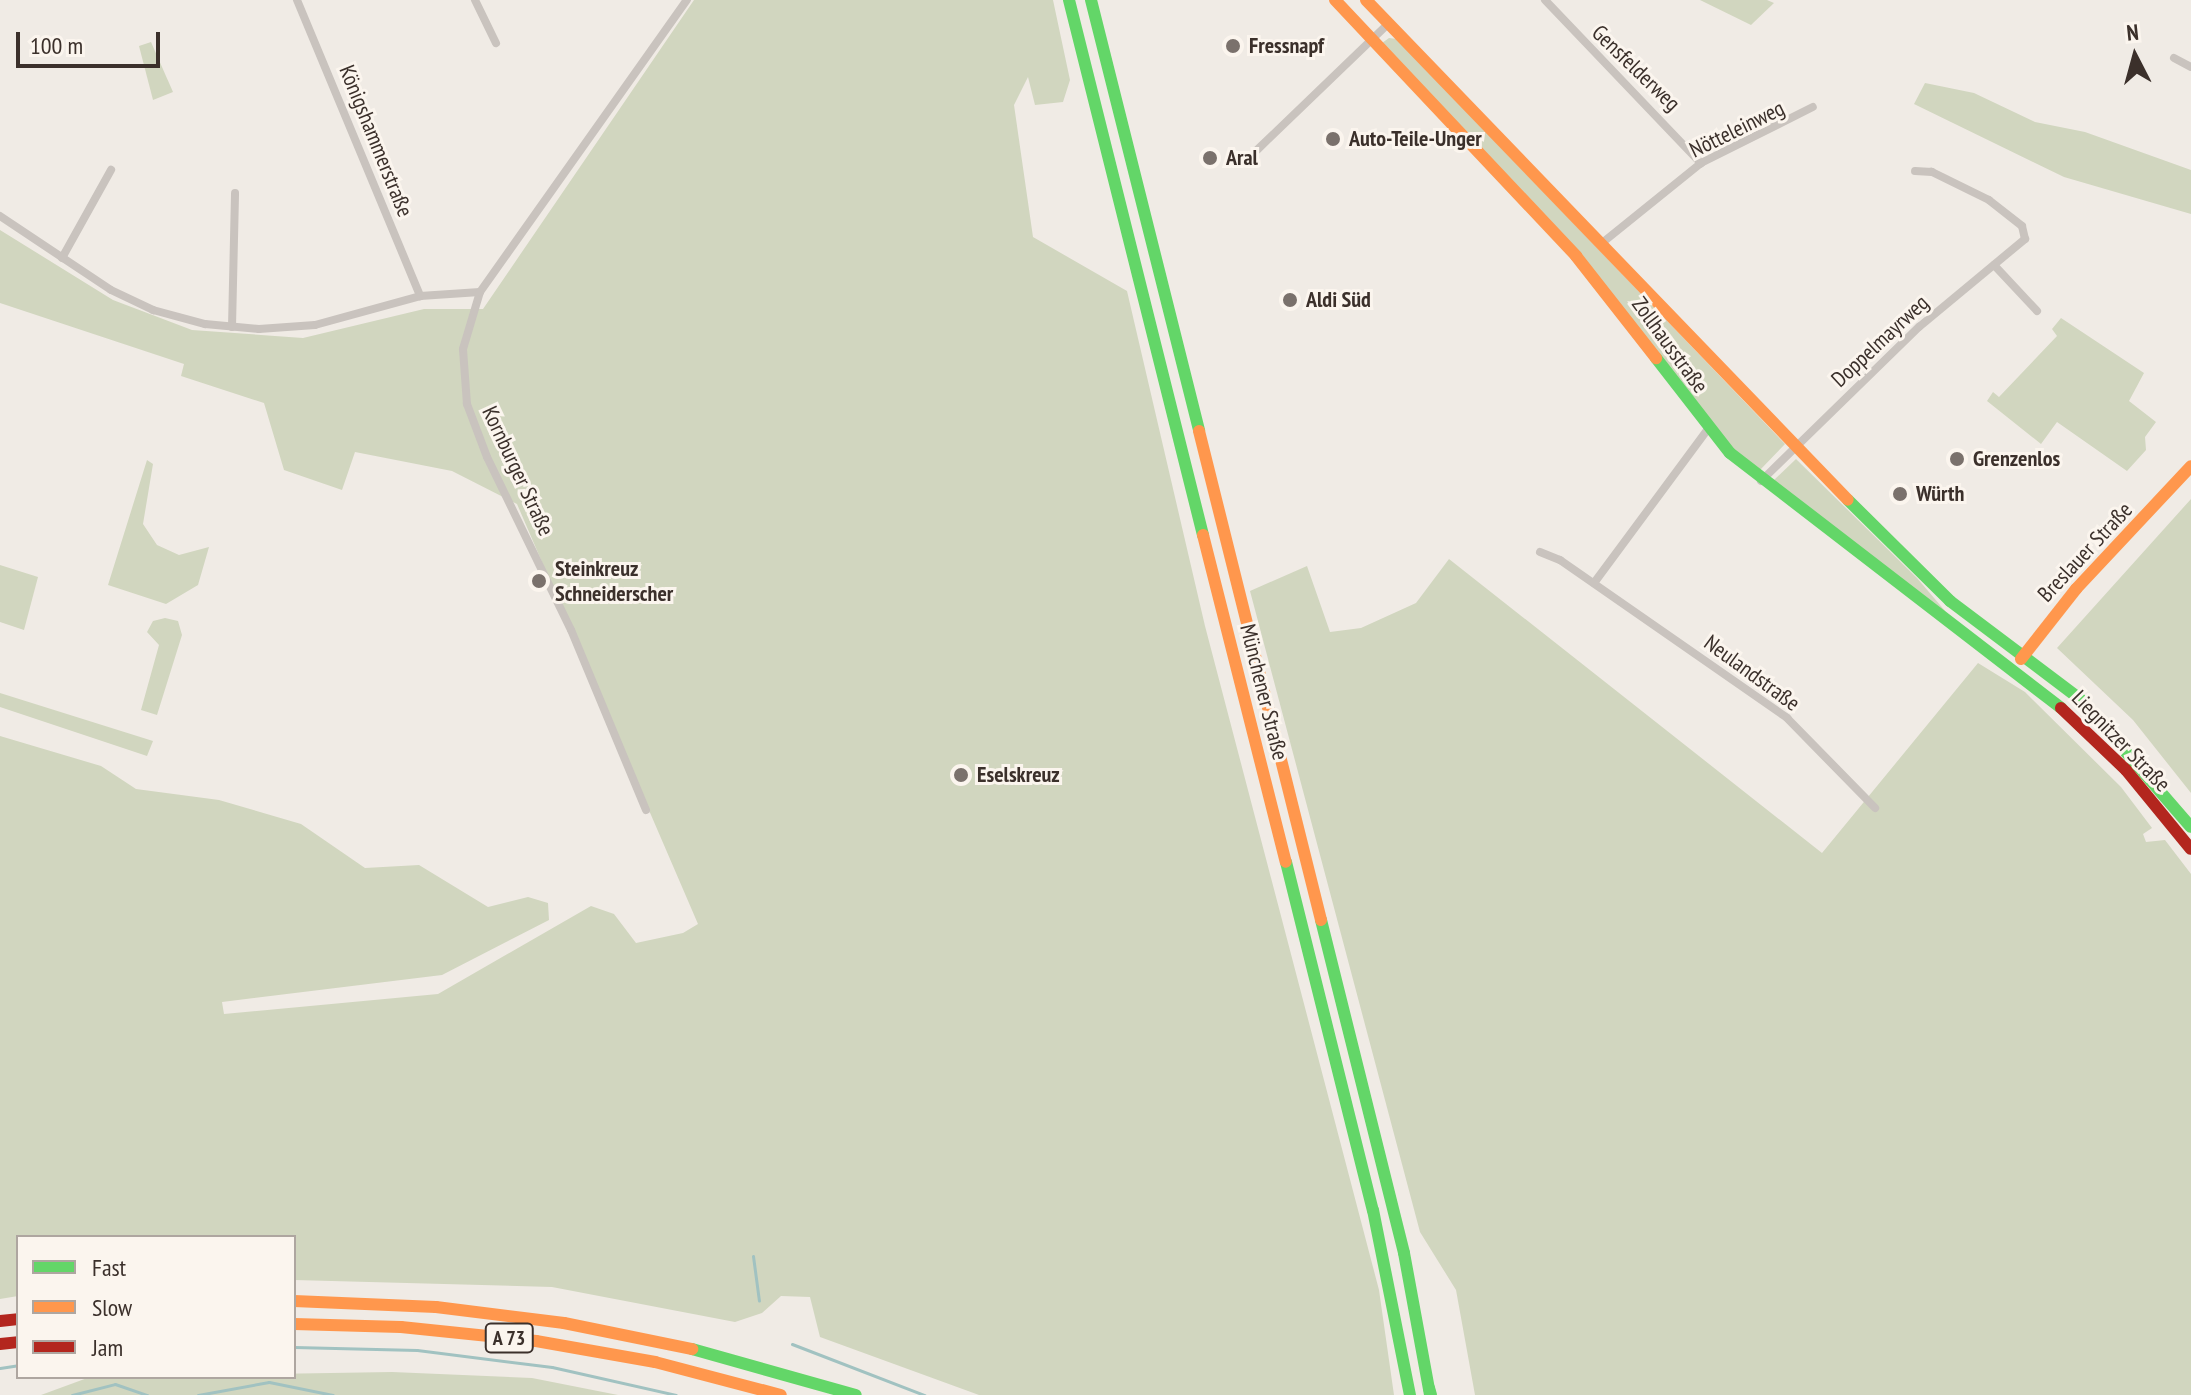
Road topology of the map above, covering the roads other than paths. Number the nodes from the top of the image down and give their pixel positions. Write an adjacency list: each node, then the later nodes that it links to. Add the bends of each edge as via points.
1 (297, 0): 25 (street, Königshammerstraße)
2 (475, 0): 11 (street)
3 (687, 0): 24 (street, Kornburger Straße)
4 (1069, 0): 47 (main road, Münchener Straße, via 1373,1210)
5 (1091, 0): 45 (main road, Münchener Straße, via 1404,1253)
6 (1335, 0): 10 (main road, Zollhausstraße)
7 (1366, 0): 9 (main road, Zollhausstraße)
8 (1545, 0): 16 (street, Gensfelderweg)
9 (1389, 23): 10 (street); 21 (main road, Zollhausstraße)
10 (1372, 40): 15 (street); 28 (main road, Zollhausstraße, via 1585,266)
11 (496, 43)
12 (2174, 58): 13 (street)
13 (2191, 67)
14 (1813, 107): 16 (street, Nötteleinweg)
15 (1257, 150)
16 (1701, 163): 21 (street, Nötteleinweg)
17 (111, 170): 22 (street)
18 (1915, 171): 23 (street, Doppelmayrweg, via 1932,172 1989,200 2022,226 2025,239)
19 (235, 193): 27 (street)
20 (0, 216): 22 (street)
21 (1602, 243): 29 (main road, Zollhausstraße)
22 (62, 258): 27 (street, via 153,310)
23 (1994, 265): 26 (street); 29 (street, Doppelmayrweg)
24 (480, 292): 25 (street); 39 (street, Kornburger Straße, via 463,349 467,404)
25 (420, 296): 27 (street, via 315,325)
26 (2037, 311)
27 (232, 327)
28 (1708, 429): 31 (main road, Zollhausstraße); 33 (street)
29 (1794, 446): 31 (street, Doppelmayrweg); 34 (main road, Zollhausstraße)
30 (2191, 466): 36 (main road, Breslauer Straße)
31 (1761, 481): 35 (main road, Zollhausstraße)
32 (1540, 552): 33 (street, Neulandstraße)
33 (1594, 583): 38 (street, Neulandstraße, via 1787,718)
34 (1958, 608): 35 (main road); 36 (main road, Zollhausstraße)
35 (1949, 620): 37 (main road, Zollhausstraße)
36 (2024, 655): 37 (main road, Breslauer Straße); 40 (main road, Liegnitzer Straße, via 2089,708)
37 (2015, 668): 41 (main road, Liegnitzer Straße, via 2107,750)
38 (1875, 808)
39 (646, 810)
40 (2191, 827)
41 (2191, 849)
42 (296, 1301): 46 (main road, A 73, via 523,1316 664,1341)
43 (296, 1324): 44 (main road, A 73, via 401,1327 536,1341 655,1362)
44 (775, 1393)
45 (1430, 1393)
46 (856, 1395)
47 (1410, 1395)

